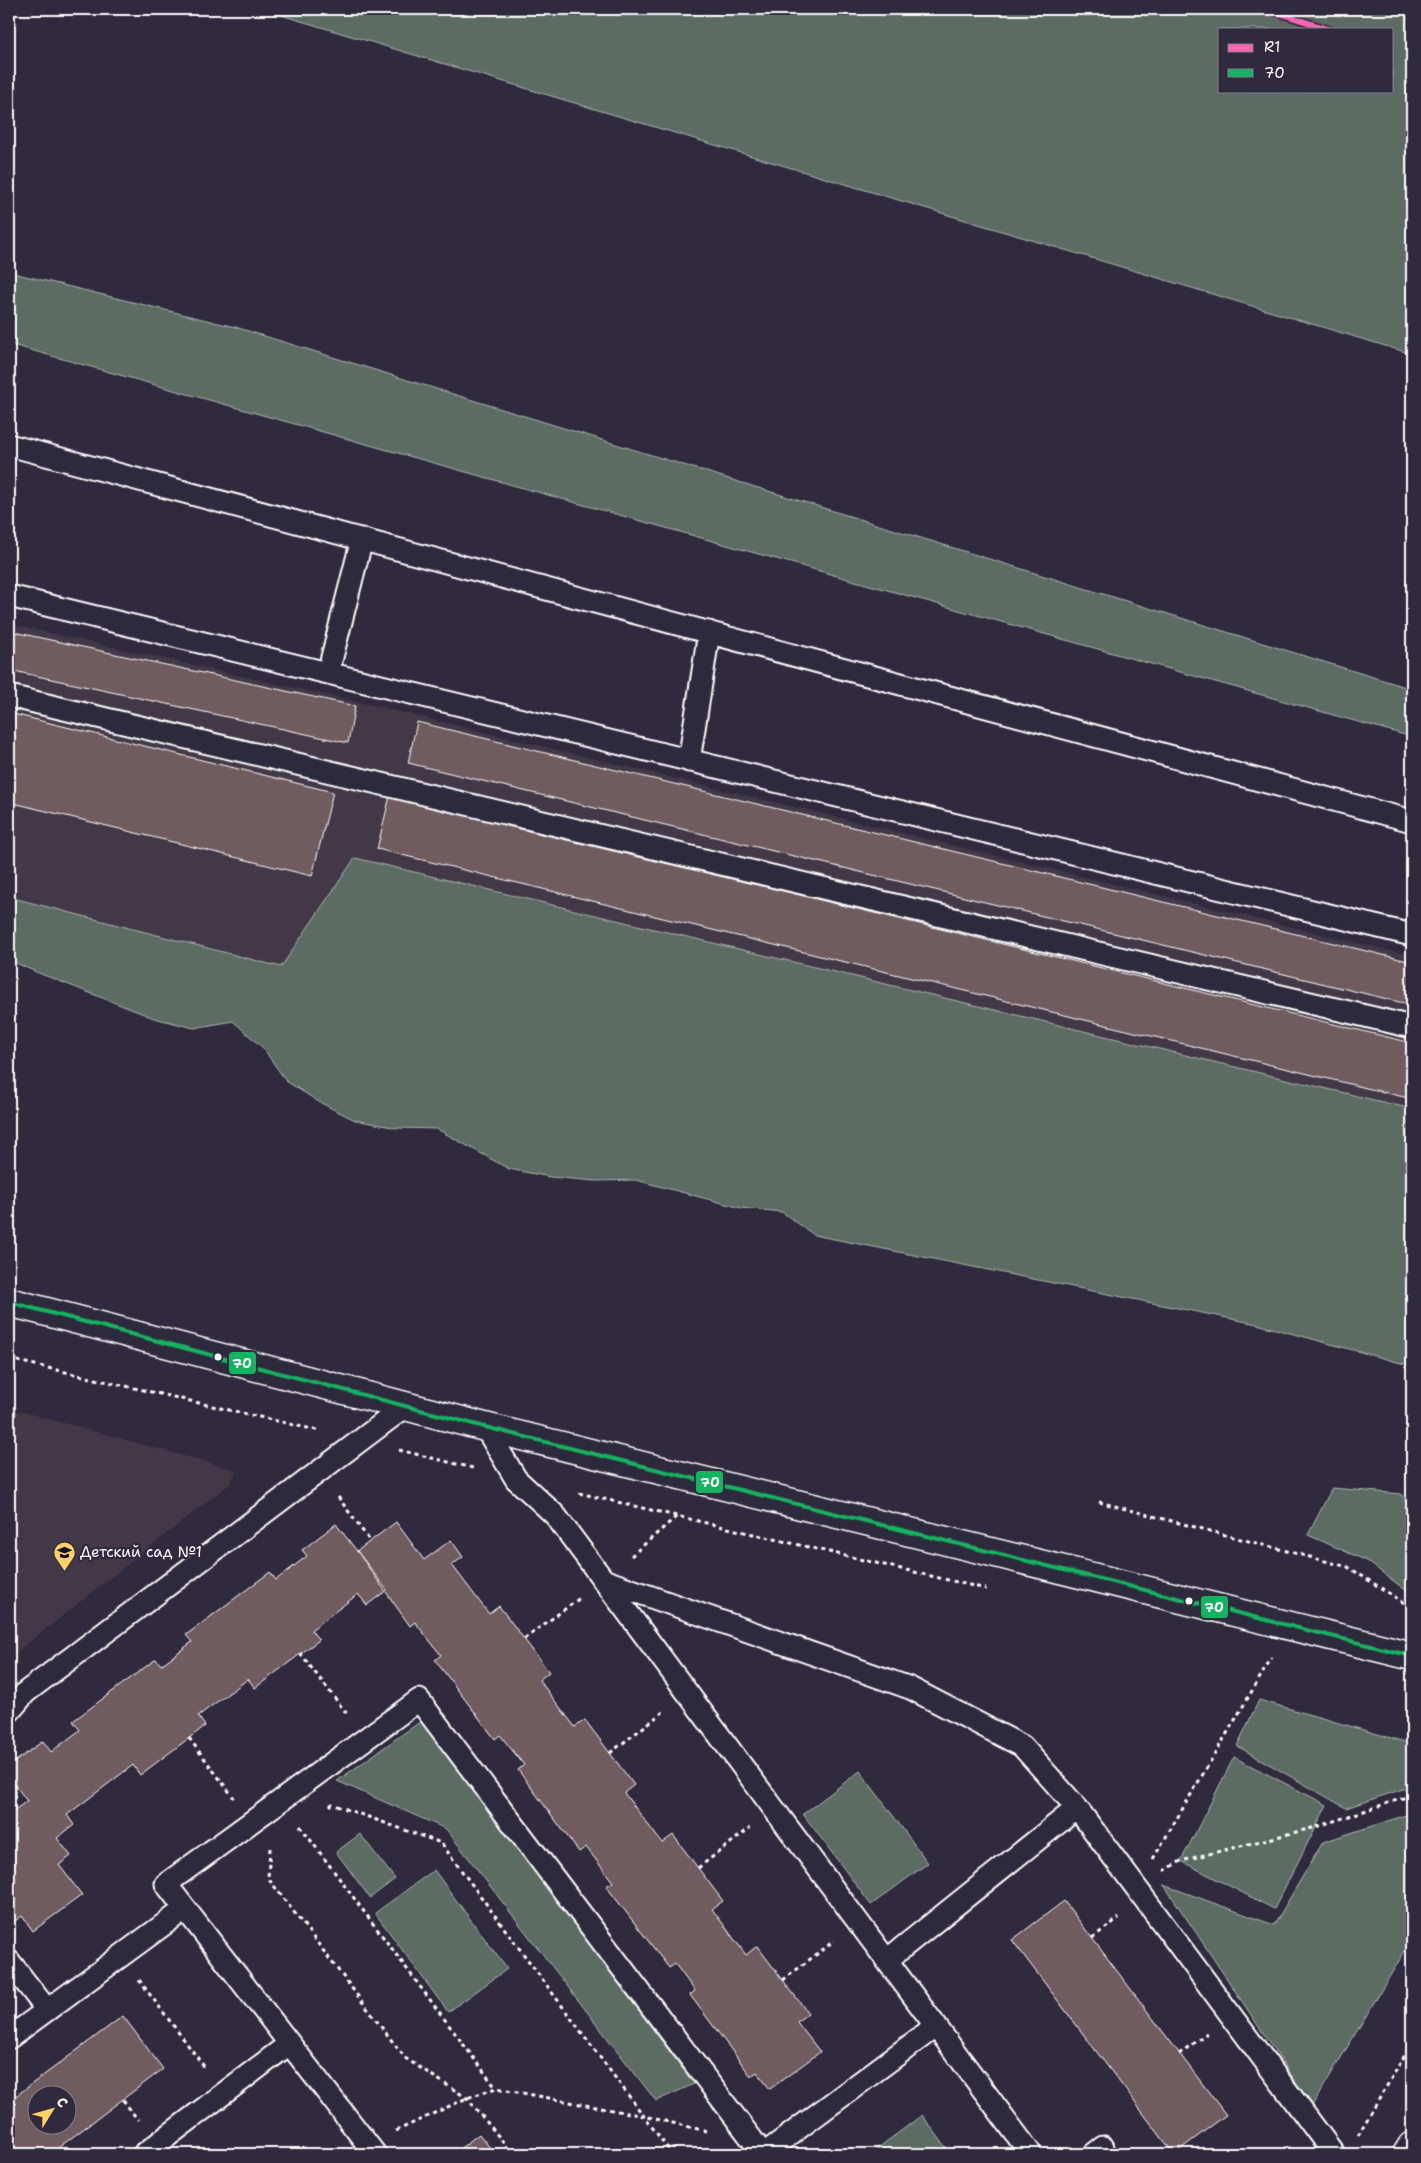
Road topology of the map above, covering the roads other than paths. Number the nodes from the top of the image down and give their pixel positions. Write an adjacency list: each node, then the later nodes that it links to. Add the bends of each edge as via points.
1 (9, 445): 2 (lane)
2 (362, 539): 4 (lane); 5 (lane)
3 (9, 596): 5 (lane)
4 (709, 632): 7 (lane); 8 (lane)
5 (328, 673): 7 (lane)
6 (9, 696): 10 (lane)
7 (689, 761): 9 (lane)
8 (1412, 821)
9 (1412, 935)
10 (1412, 1027)
11 (9, 1302): 12 (street)
12 (406, 1406): 13 (street); 16 (lane, via 26,1692)
13 (485, 1427): 14 (lane, via 516,1479 555,1514); 15 (street)
14 (603, 1580): 17 (lane, via 910,1688 1022,1746); 19 (lane)
15 (1412, 1656)
16 (9, 1712)
17 (1077, 1808): 19 (lane); 30 (lane)
18 (185, 1910): 21 (lane); 24 (lane); 27 (lane, via 166,1884 419,1700)
19 (887, 1960): 22 (lane)
20 (9, 1961): 21 (lane)
21 (47, 2010): 23 (lane)
22 (936, 2026): 27 (lane); 29 (lane)
23 (9, 2038)
24 (289, 2044): 26 (lane); 28 (lane)
25 (1412, 2146): 31 (street)
26 (371, 2149)
27 (760, 2151)
28 (144, 2154)
29 (1031, 2154)
30 (1334, 2154)
31 (1407, 2154)

